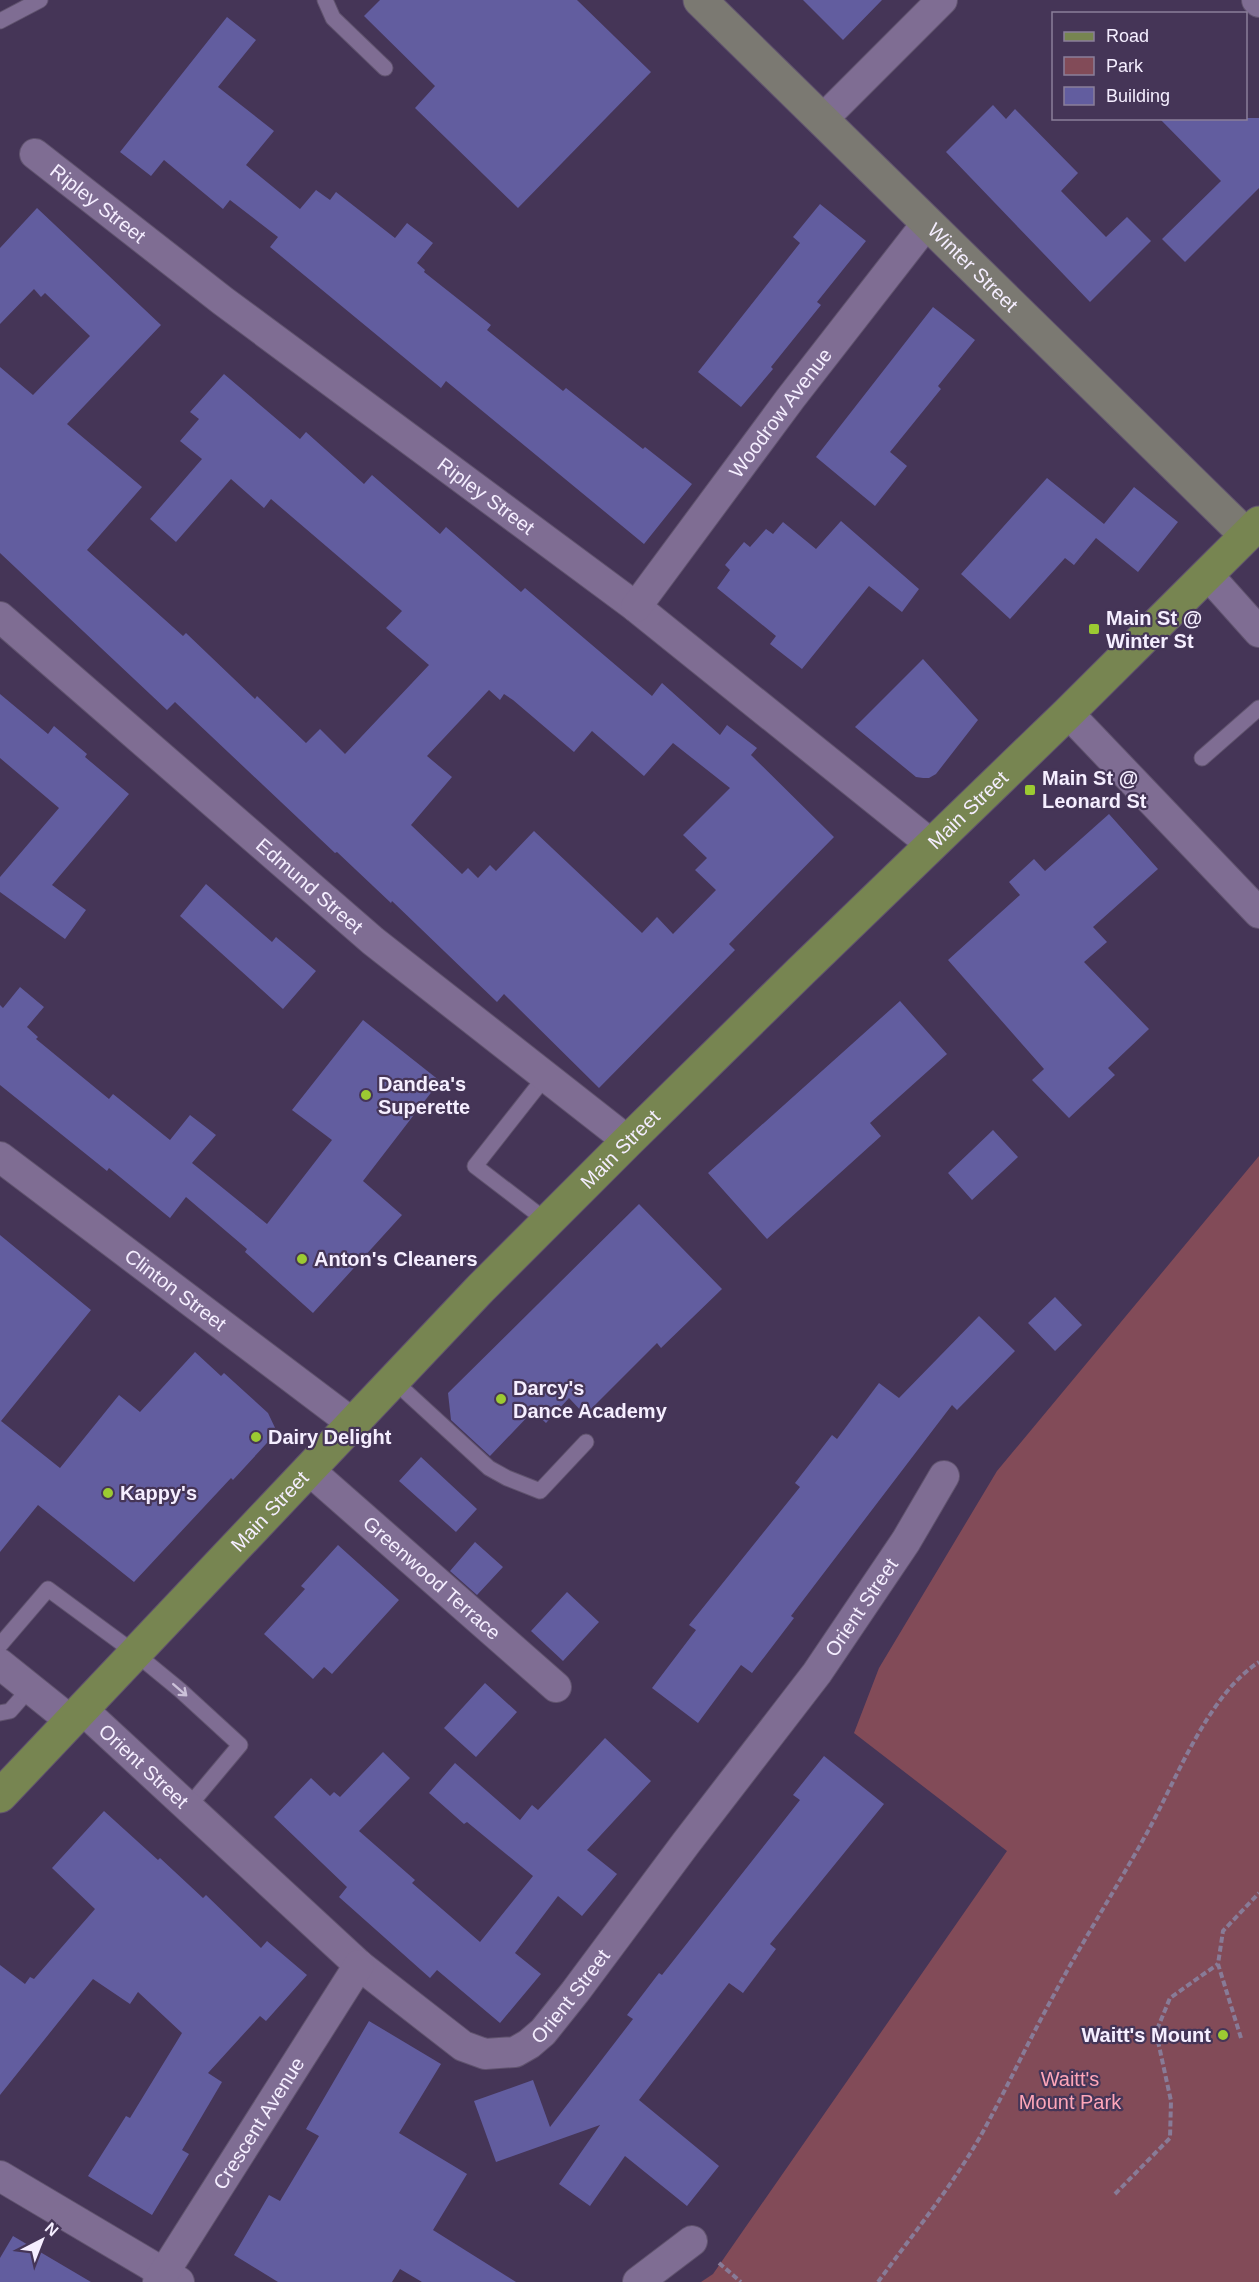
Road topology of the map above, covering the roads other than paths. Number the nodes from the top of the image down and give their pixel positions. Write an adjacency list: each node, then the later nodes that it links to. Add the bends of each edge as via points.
1 (40, 0): 5 (lane)
2 (325, 0): 6 (lane, via 333,18)
3 (700, 0): 7 (main road, Winter Street)
4 (942, 0): 7 (street)
5 (0, 21)
6 (385, 68)
7 (823, 119): 9 (main road, Winter Street)
8 (35, 154): 12 (street, Ripley Street, via 223,301)
9 (927, 223): 10 (main road, Winter Street); 12 (street, Woodrow Avenue)
10 (1253, 529): 11 (main road, Main Street)
11 (1208, 575): 14 (street); 16 (main road, Main Street)
12 (636, 607): 18 (street, Ripley Street)
13 (0, 617): 20 (street, Edmund Street, via 332,907)
14 (1259, 632)
15 (1259, 708): 17 (lane)
16 (1068, 713): 18 (main road, Main Street); 19 (street)
17 (1202, 758)
18 (932, 845): 21 (main road, Main Street)
19 (1259, 913)
20 (545, 1077): 21 (street, Edmund Street); 23 (lane, via 475,1166)
21 (628, 1141): 23 (main road, Main Street)
22 (0, 1157): 25 (street, Clinton Street)
23 (548, 1222): 24 (main road, Main Street)
24 (393, 1380): 25 (main road, Main Street); 26 (lane, via 489,1468 540,1491)
25 (352, 1423): 27 (main road, Main Street)
26 (586, 1442)
27 (308, 1469): 30 (main road, Main Street); 33 (street, Greenwood Terrace)
28 (944, 1476): 38 (street, Orient Street, via 906,1541 817,1673 575,1992 530,2044 504,2054 470,2050)
29 (0, 1645): 30 (lane, via 48,1589)
30 (135, 1653): 35 (main road, Main Street); 37 (lane, one-way to 37, via 240,1745)
31 (0, 1664): 32 (street, Orient Street)
32 (31, 1687): 34 (lane, via 10,1712); 35 (street, Orient Street)
33 (556, 1687)
34 (0, 1713)
35 (77, 1715): 36 (main road, Main Street); 37 (street, Orient Street)
36 (0, 1796)
37 (188, 1807): 38 (street, Orient Street)
38 (359, 1965): 41 (street, Crescent Avenue)
39 (0, 2176): 41 (street)
40 (692, 2241): 42 (street)
41 (167, 2279)
42 (638, 2282)

